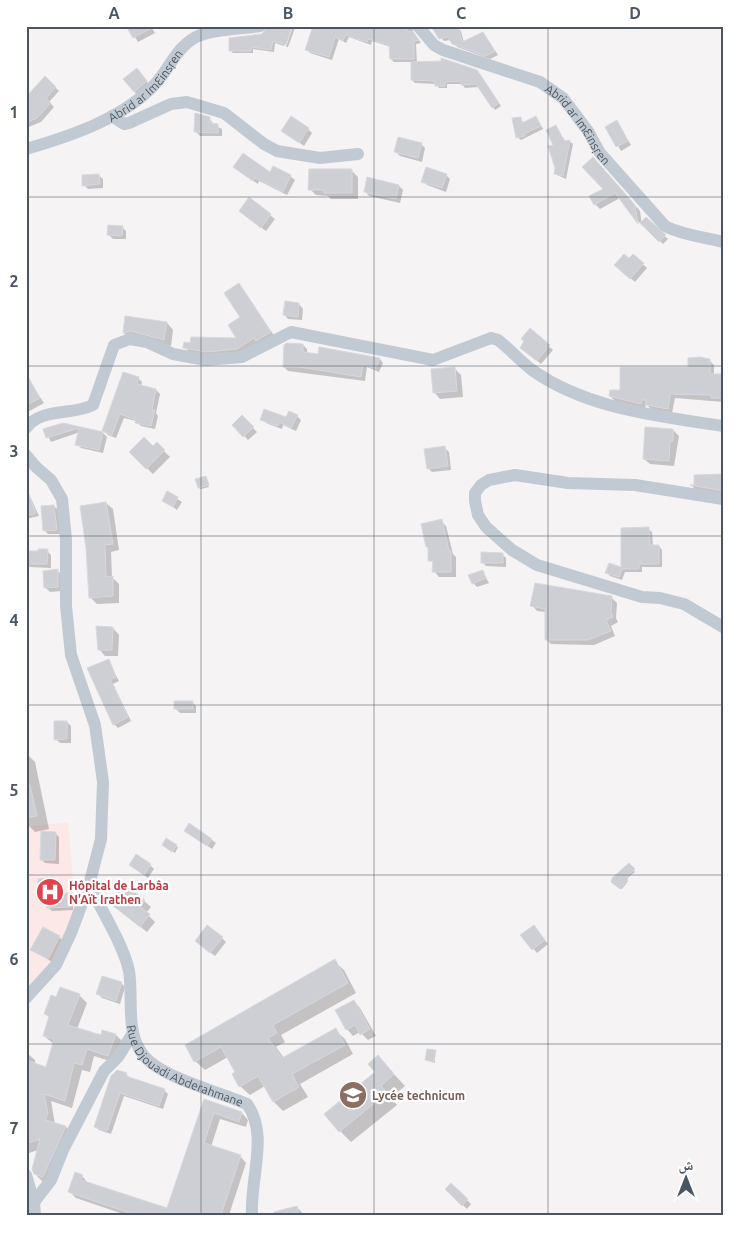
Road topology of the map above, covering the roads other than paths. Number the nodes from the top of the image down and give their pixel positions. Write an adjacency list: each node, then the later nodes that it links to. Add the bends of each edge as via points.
1 (260, 26): 3 (street, Abrid ar Imɛinsṛen, via 196,37 176,55 157,83)
2 (418, 26): 6 (street, Abrid ar Imɛinsṛen, via 434,46 540,82 563,98 600,153 666,226 676,232)
3 (112, 116): 4 (street, Abrid ar Imɛinsṛen, via 65,137); 5 (street, via 124,124 171,104 187,102 224,113 277,151 320,158)
4 (26, 149)
5 (358, 154)
6 (723, 242)
7 (723, 426): 8 (street, via 636,412 564,389 532,370 507,347 491,338 433,360 291,332 242,358 206,360 173,354 147,342 121,341 114,346 93,405 81,411 49,413 32,420)
8 (26, 428)
9 (26, 455): 12 (street, via 51,480 62,499 71,655 94,725 103,782 102,839)
10 (723, 499): 11 (street, via 634,486 568,483 515,475 489,480 475,492 478,515 486,527 530,562 642,597 684,604)
11 (723, 627)
12 (89, 885): 13 (street, via 56,965); 14 (street, Rue Djouadi Abderahmane, via 123,952 129,971)
13 (26, 998)
14 (133, 1033): 16 (street, via 118,1057 104,1071 51,1180); 18 (street, Rue Djouadi Abderahmane, via 144,1055 161,1069 247,1104 254,1113 259,1139 252,1183)
15 (26, 1175): 16 (street)
16 (34, 1202): 17 (street)
17 (35, 1215)
18 (252, 1215)

